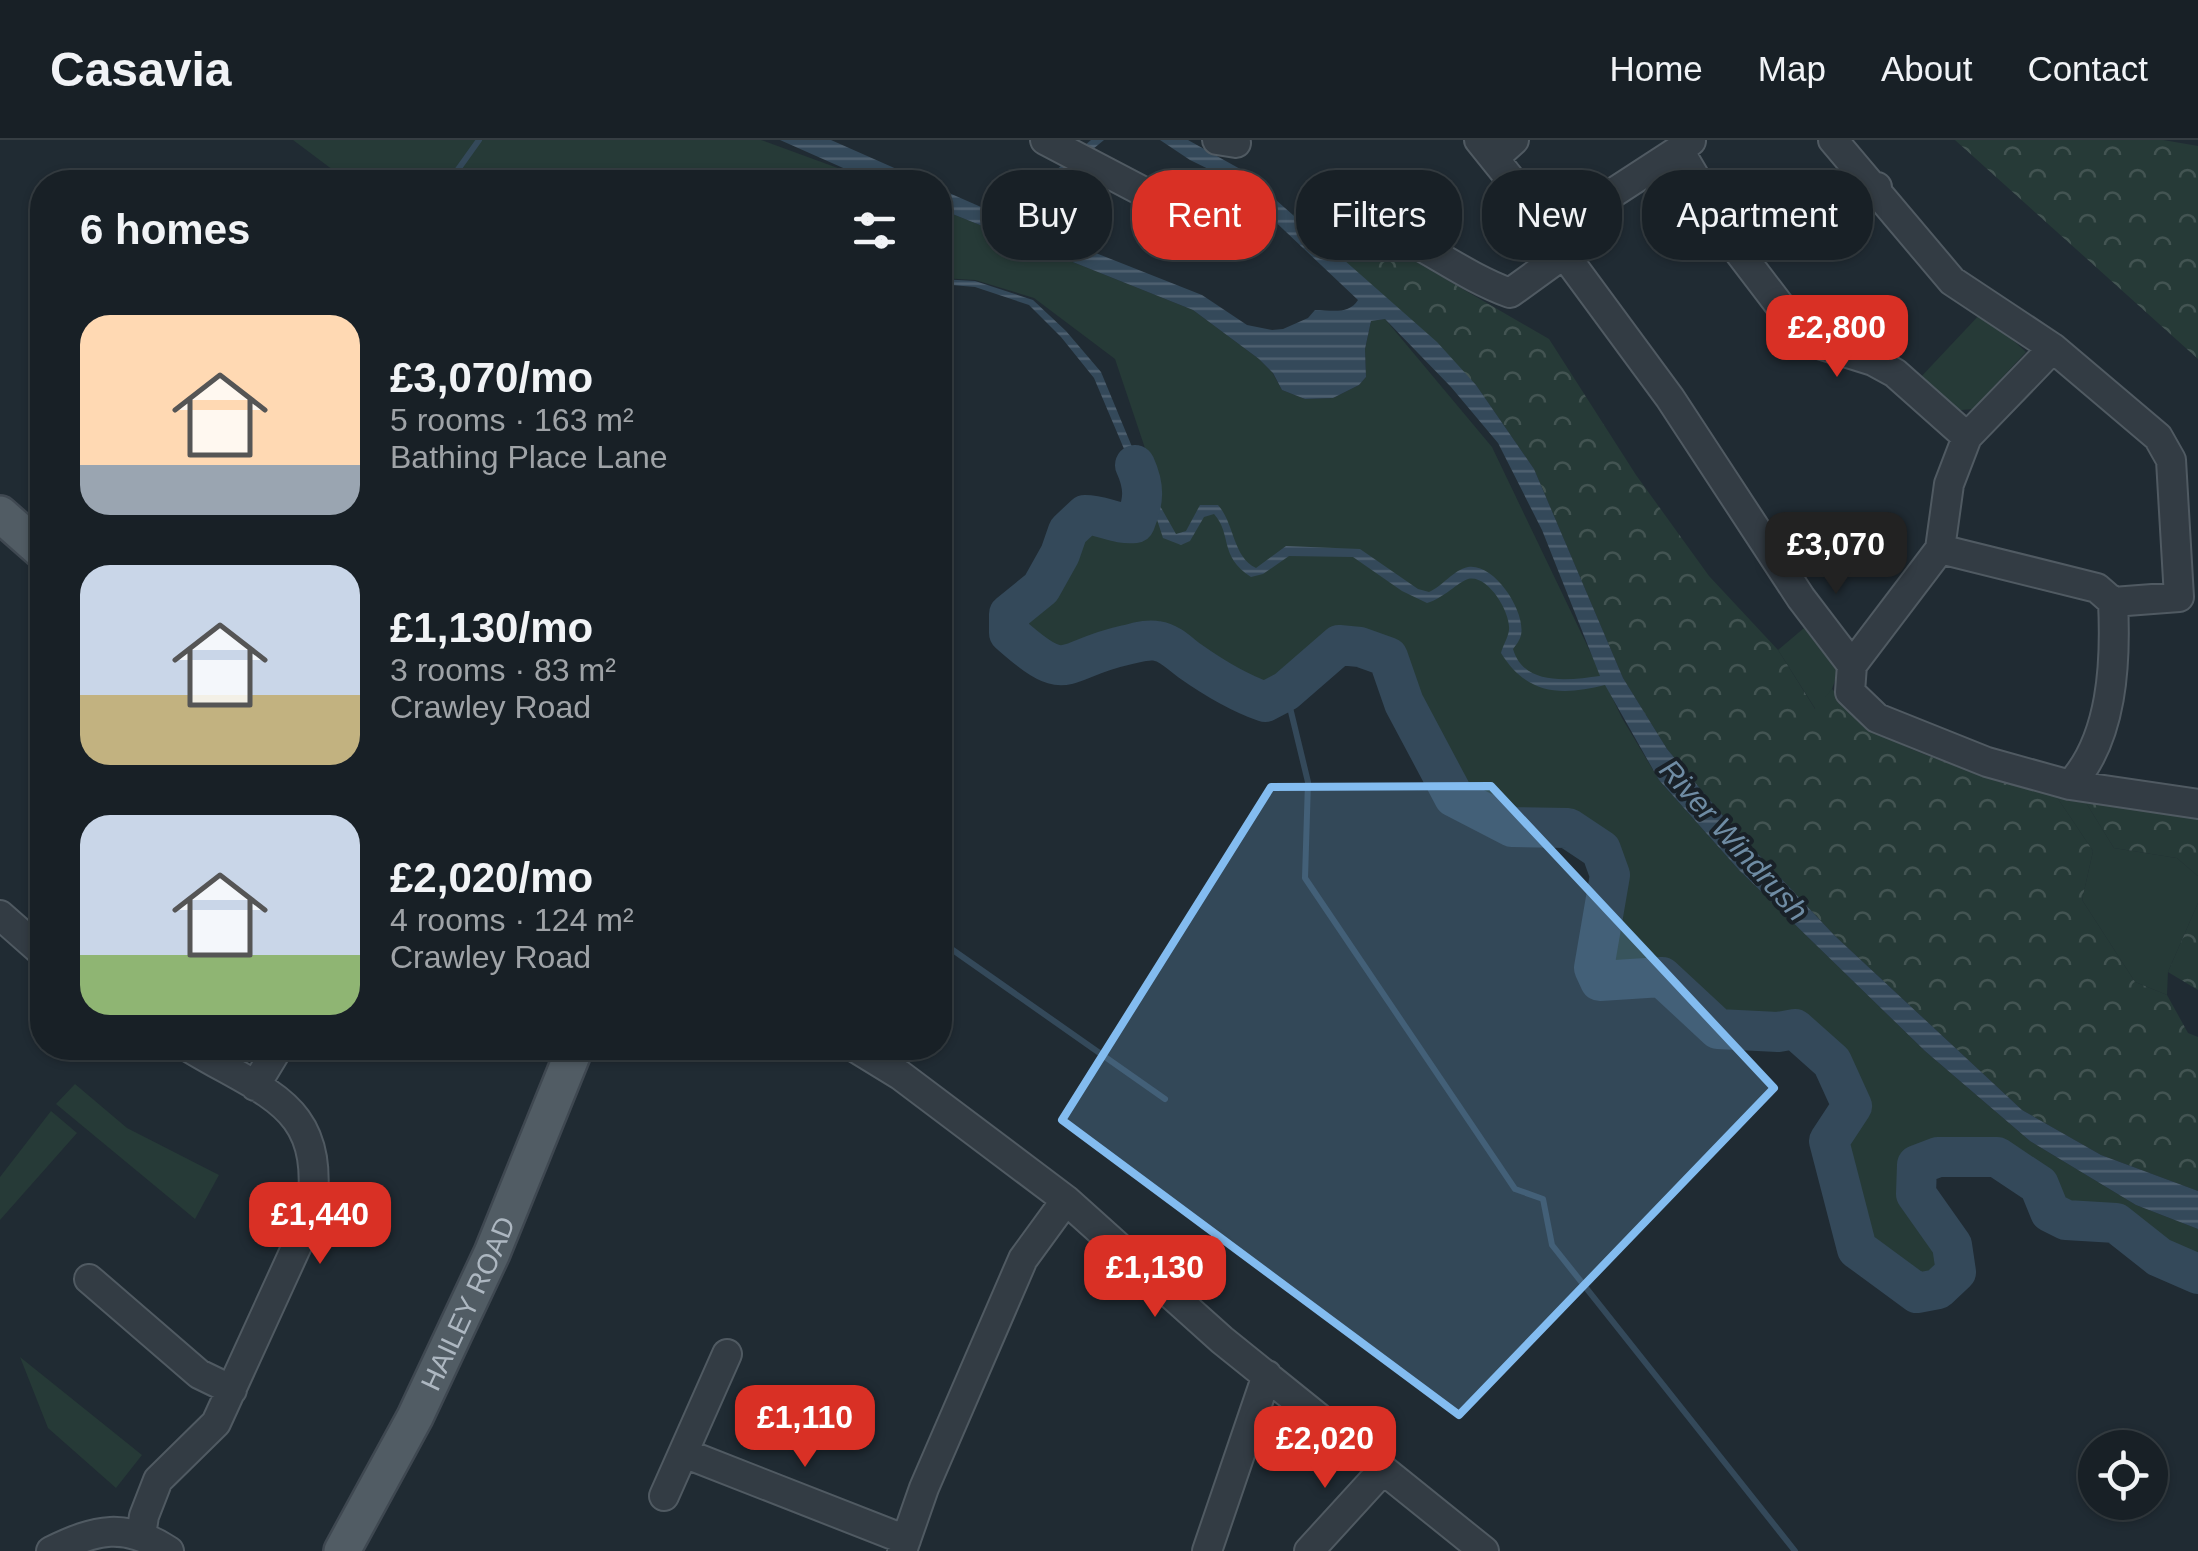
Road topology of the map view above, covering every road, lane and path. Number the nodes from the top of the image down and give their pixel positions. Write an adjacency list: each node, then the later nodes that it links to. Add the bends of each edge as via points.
1 (1045, 140): 7 (street)
2 (1834, 140): 8 (street)
3 (1686, 145): 6 (street); 10 (street)
4 (1496, 146): 5 (street)
5 (1511, 170)
6 (1698, 170)
7 (1132, 186)
8 (1876, 188): 9 (street); 15 (street, via 1952,281)
9 (1873, 191)
10 (1622, 194)
11 (1441, 260): 12 (street, via 1510,293)
12 (1542, 260)
13 (1570, 260): 21 (street)
14 (1744, 260): 16 (street, via 1806,340 1894,373)
15 (2053, 348): 16 (street); 20 (street, via 2158,437 2171,460 2179,597)
16 (1967, 438): 19 (street, via 1949,484)
17 (0, 514): 18 (main road)
18 (30, 540)
19 (1940, 549): 20 (street, via 2097,588); 21 (street)
20 (2114, 602): 22 (street, via 2107,700 2096,748)
21 (1852, 665): 22 (street, via 1850,692 1877,718 1987,762)
22 (2070, 785): 23 (street)
23 (2198, 804)
24 (0, 915): 25 (street)
25 (30, 941)
26 (211, 1060): 30 (street)
27 (271, 1060): 30 (street)
28 (571, 1060): 43 (main road, HAILEY ROAD, via 492,1254)
29 (876, 1060): 31 (street)
30 (255, 1086): 35 (street, via 304,1127 316,1179 311,1215)
31 (1066, 1200): 34 (street); 40 (street, via 1022,1259)
32 (89, 1279): 35 (street, via 199,1374)
33 (726, 1354): 36 (street)
34 (1267, 1375): 37 (street); 44 (street)
35 (232, 1390): 39 (street, via 216,1424 158,1480)
36 (684, 1454): 38 (street); 40 (street)
37 (1383, 1470): 45 (street); 46 (street)
38 (664, 1496)
39 (141, 1535): 41 (street, via 104,1531); 42 (street)
40 (904, 1545)
41 (51, 1551)
42 (170, 1551)
43 (342, 1551)
44 (1207, 1551)
45 (1310, 1551)
46 (1484, 1551)

